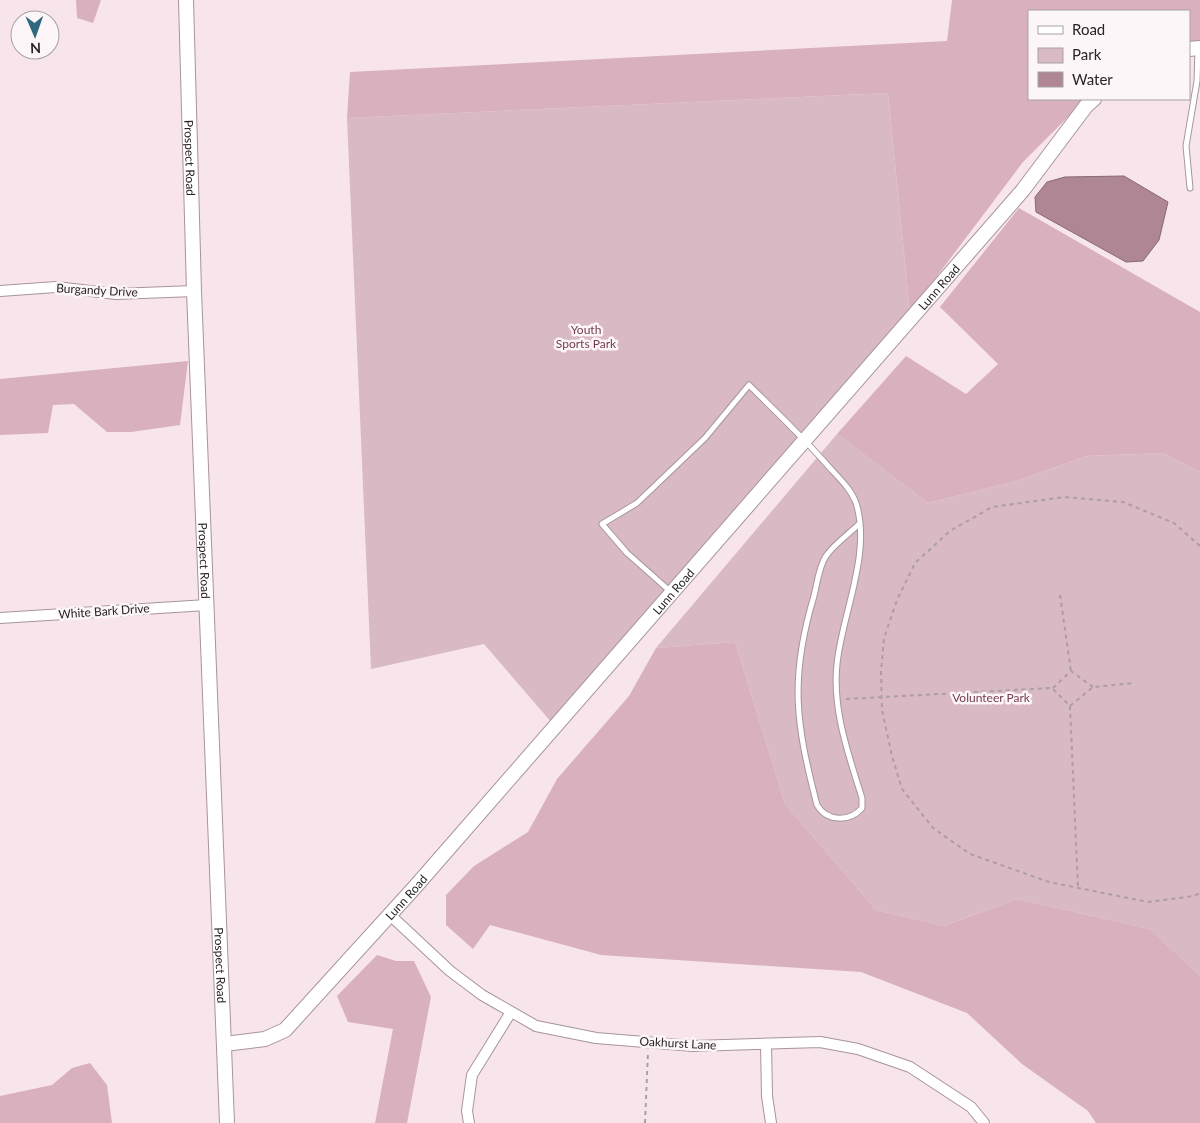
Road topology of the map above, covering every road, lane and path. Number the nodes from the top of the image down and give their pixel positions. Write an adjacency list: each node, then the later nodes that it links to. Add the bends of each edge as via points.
1 (186, 0): 8 (street, Prospect Road)
2 (1195, 49): 5 (lane, via 1197,81)
3 (1093, 100): 9 (street, Lunn Road, via 1023,190)
4 (1200, 103): 5 (lane)
5 (1193, 104): 6 (lane, via 1186,146)
6 (1190, 188)
7 (0, 291): 8 (street, Burgandy Drive, via 56,287 116,294)
8 (194, 291): 14 (street, Prospect Road)
9 (805, 440): 10 (lane, via 849,489 856,503); 12 (street, Lunn Road); 12 (lane, via 749,385 705,438 637,503 602,524 627,553)
10 (859, 524): 21 (lane, via 859,558 836,667); 21 (lane, via 825,556 804,628 798,665 797,704 802,748 817,806 822,814 831,818 856,814 862,808 862,798 843,738)
11 (1200, 546): 20 (path, via 1174,523 1123,502 1064,497 992,507 950,531 915,563 897,600 884,638)
12 (672, 593): 25 (street, Lunn Road)
13 (1060, 595): 16 (path)
14 (207, 605): 15 (street, White Bark Drive); 28 (street, Prospect Road)
15 (0, 618)
16 (1071, 671): 18 (path); 19 (path)
17 (1135, 684): 18 (path)
18 (1093, 687): 22 (path)
19 (1052, 688): 20 (path); 22 (path)
20 (882, 698): 21 (path); 23 (path, via 892,756 902,789 933,828 970,854 1048,882)
21 (838, 700)
22 (1070, 706): 23 (path)
23 (1078, 888): 24 (path, via 1148,902)
24 (1200, 893)
25 (389, 914): 26 (street, Oakhurst Lane, via 450,971); 28 (street, Lunn Road, via 285,1030 265,1039)
26 (511, 1012): 27 (street, Oakhurst Lane, via 536,1026 596,1038); 31 (street, via 472,1075)
27 (648, 1042): 29 (street, Oakhurst Lane, via 693,1046); 32 (path)
28 (225, 1044): 30 (street, Prospect Road)
29 (766, 1044): 33 (street); 34 (street, Oakhurst Lane, via 820,1042 858,1049 910,1067 971,1107)
30 (226, 1123)
31 (468, 1123)
32 (645, 1123)
33 (771, 1123)
34 (984, 1123)

